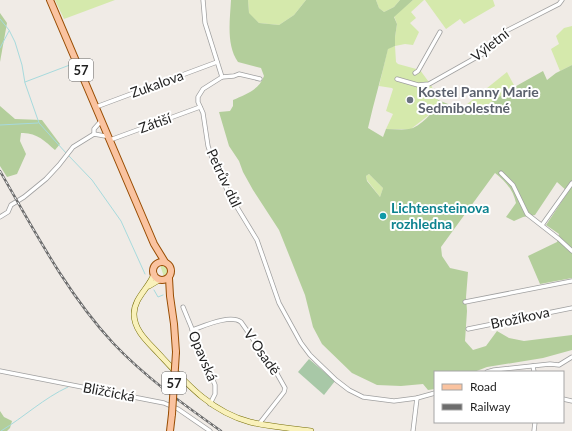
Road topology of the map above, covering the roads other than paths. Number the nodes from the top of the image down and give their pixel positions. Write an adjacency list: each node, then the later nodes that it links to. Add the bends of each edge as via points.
1 (50, 0): 10 (main road, 57)
2 (203, 0): 5 (street, via 205,23)
3 (562, 0): 9 (street, Výletní, via 506,31 484,52 429,84 422,86)
4 (440, 32): 6 (street)
5 (217, 62): 7 (street); 10 (street, Zukalova)
6 (415, 73)
7 (222, 77): 8 (street, via 239,74); 11 (street, Petrův důl, via 202,89 198,97)
8 (260, 79)
9 (397, 79)
10 (96, 106): 12 (main road, 57)
11 (200, 107): 14 (street, Zátiší); 40 (street, Petrův důl, via 212,158 229,194 257,240 292,328 310,355 349,390 363,397 394,401)
12 (102, 120): 13 (street, via 94,128); 14 (main road, 57)
13 (94, 134): 14 (street); 17 (street, via 73,146 46,179 11,205 8,212)
14 (109, 137): 19 (main road, 57)
15 (501, 173): 18 (street, via 513,185 527,214)
16 (572, 183): 18 (street)
17 (0, 217)
18 (542, 225): 20 (street)
19 (154, 244): 21 (main road, 57); 22 (main road, 57)
20 (572, 251)
21 (165, 262): 22 (main road); 24 (main road, 57, via 172,269)
22 (157, 264): 23 (main road, 57, via 153,269)
23 (154, 274): 25 (main road, 57); 27 (main road, Opavská)
24 (169, 278): 25 (main road); 28 (main road, 57)
25 (160, 280): 27 (main road); 28 (main road, 57)
26 (572, 282): 29 (street)
27 (147, 288): 41 (main road, Opavská, via 135,308 134,319 138,328 186,383)
28 (170, 296): 44 (main road, 57, bridge, via 176,352)
29 (465, 302)
30 (183, 307): 33 (street, Opavská)
31 (572, 308): 32 (street, Brožíkova)
32 (468, 329)
33 (192, 330): 41 (street, Opavská, via 215,385 215,394); 42 (street, V Osadě, via 228,319 241,322 285,388)
34 (572, 357): 35 (street, via 559,365)
35 (532, 366): 37 (street); 38 (street)
36 (0, 371): 45 (street, Bližčická, via 164,403 178,409)
37 (490, 371)
38 (534, 371)
39 (434, 393): 40 (street, Petrův důl)
40 (417, 398): 47 (street)
41 (210, 404): 42 (main road, Opavská, via 233,416)
42 (259, 424): 43 (main road, Opavská)
43 (292, 430): 46 (main road, Opavská)
44 (170, 431)
45 (210, 431)
46 (311, 431)
47 (413, 431)

